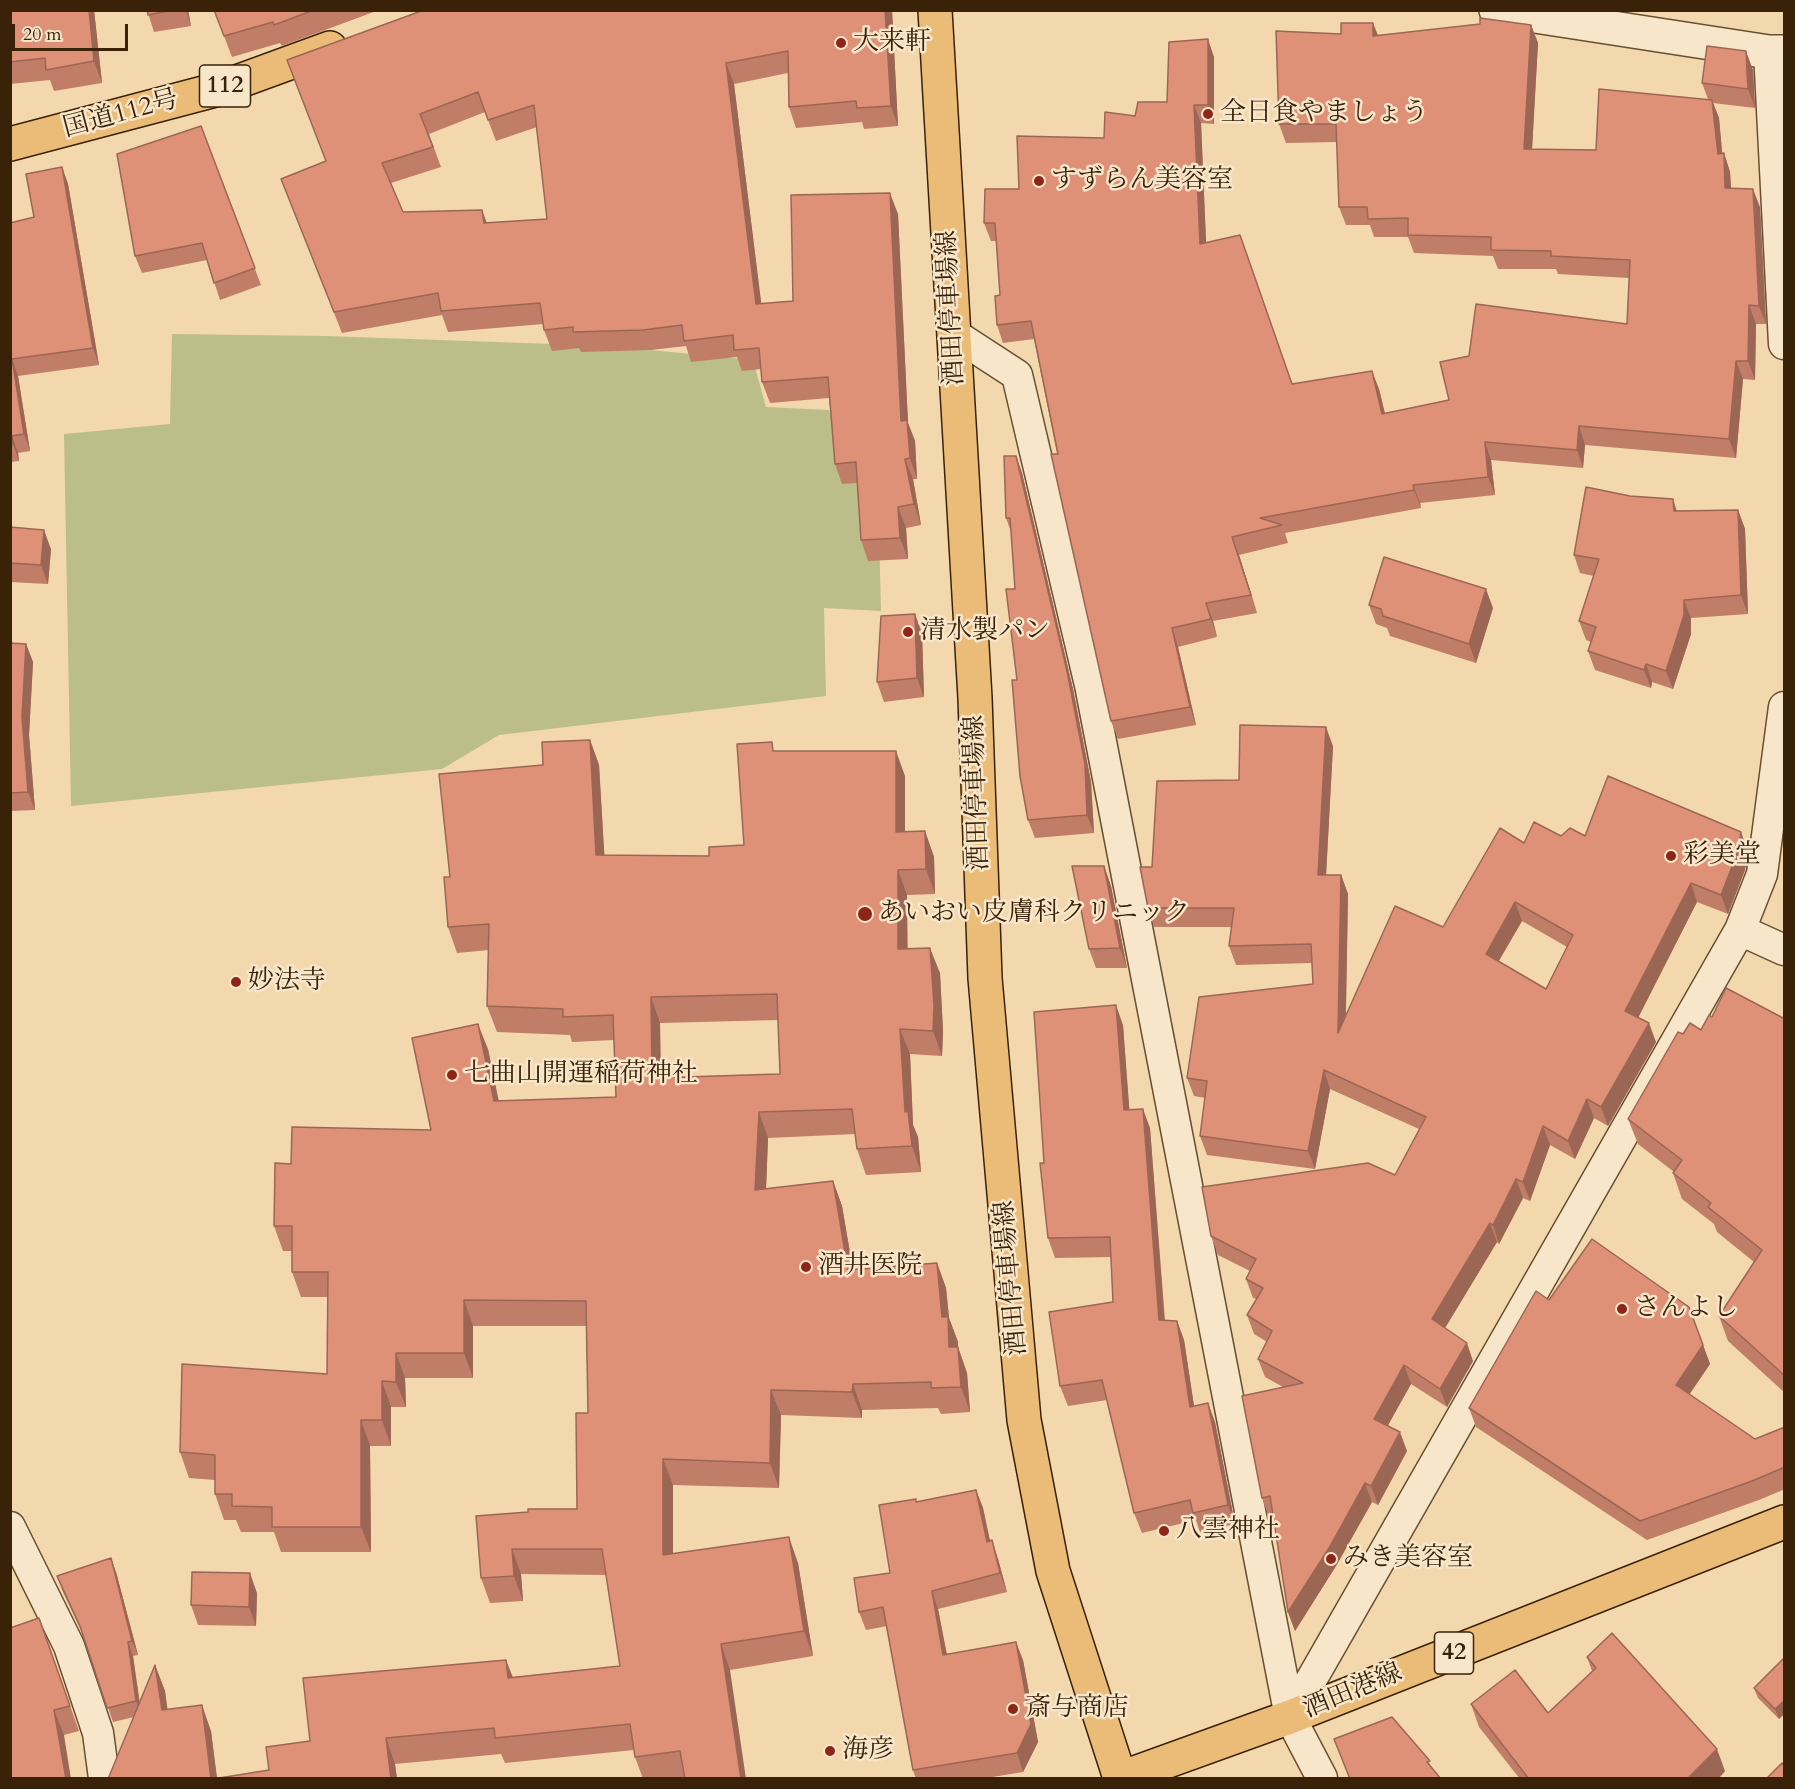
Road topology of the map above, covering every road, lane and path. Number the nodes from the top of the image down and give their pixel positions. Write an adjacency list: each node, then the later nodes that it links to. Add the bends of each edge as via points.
1 (935, 10): 6 (main road, 酒田停車場線)
2 (1496, 10): 4 (street)
3 (358, 38): 5 (main road, 国道112号 / 112, via 215,90)
4 (1777, 52): 7 (street)
5 (10, 144)
6 (954, 334): 13 (street, via 1017,375 1090,685); 15 (main road, 酒田停車場線, via 975,698 985,978 1024,1419 1053,1571)
7 (1785, 344)
8 (1785, 707): 9 (street, via 1762,874)
9 (1740, 930): 10 (street); 13 (street)
10 (1785, 950)
11 (1785, 1522): 13 (main road, 酒田港線 / 42)
12 (10, 1527): 14 (street, via 69,1646 98,1733)
13 (1290, 1717): 15 (main road, 酒田港線 / 42); 16 (street)
14 (104, 1779)
15 (1120, 1779)
16 (1322, 1779)

